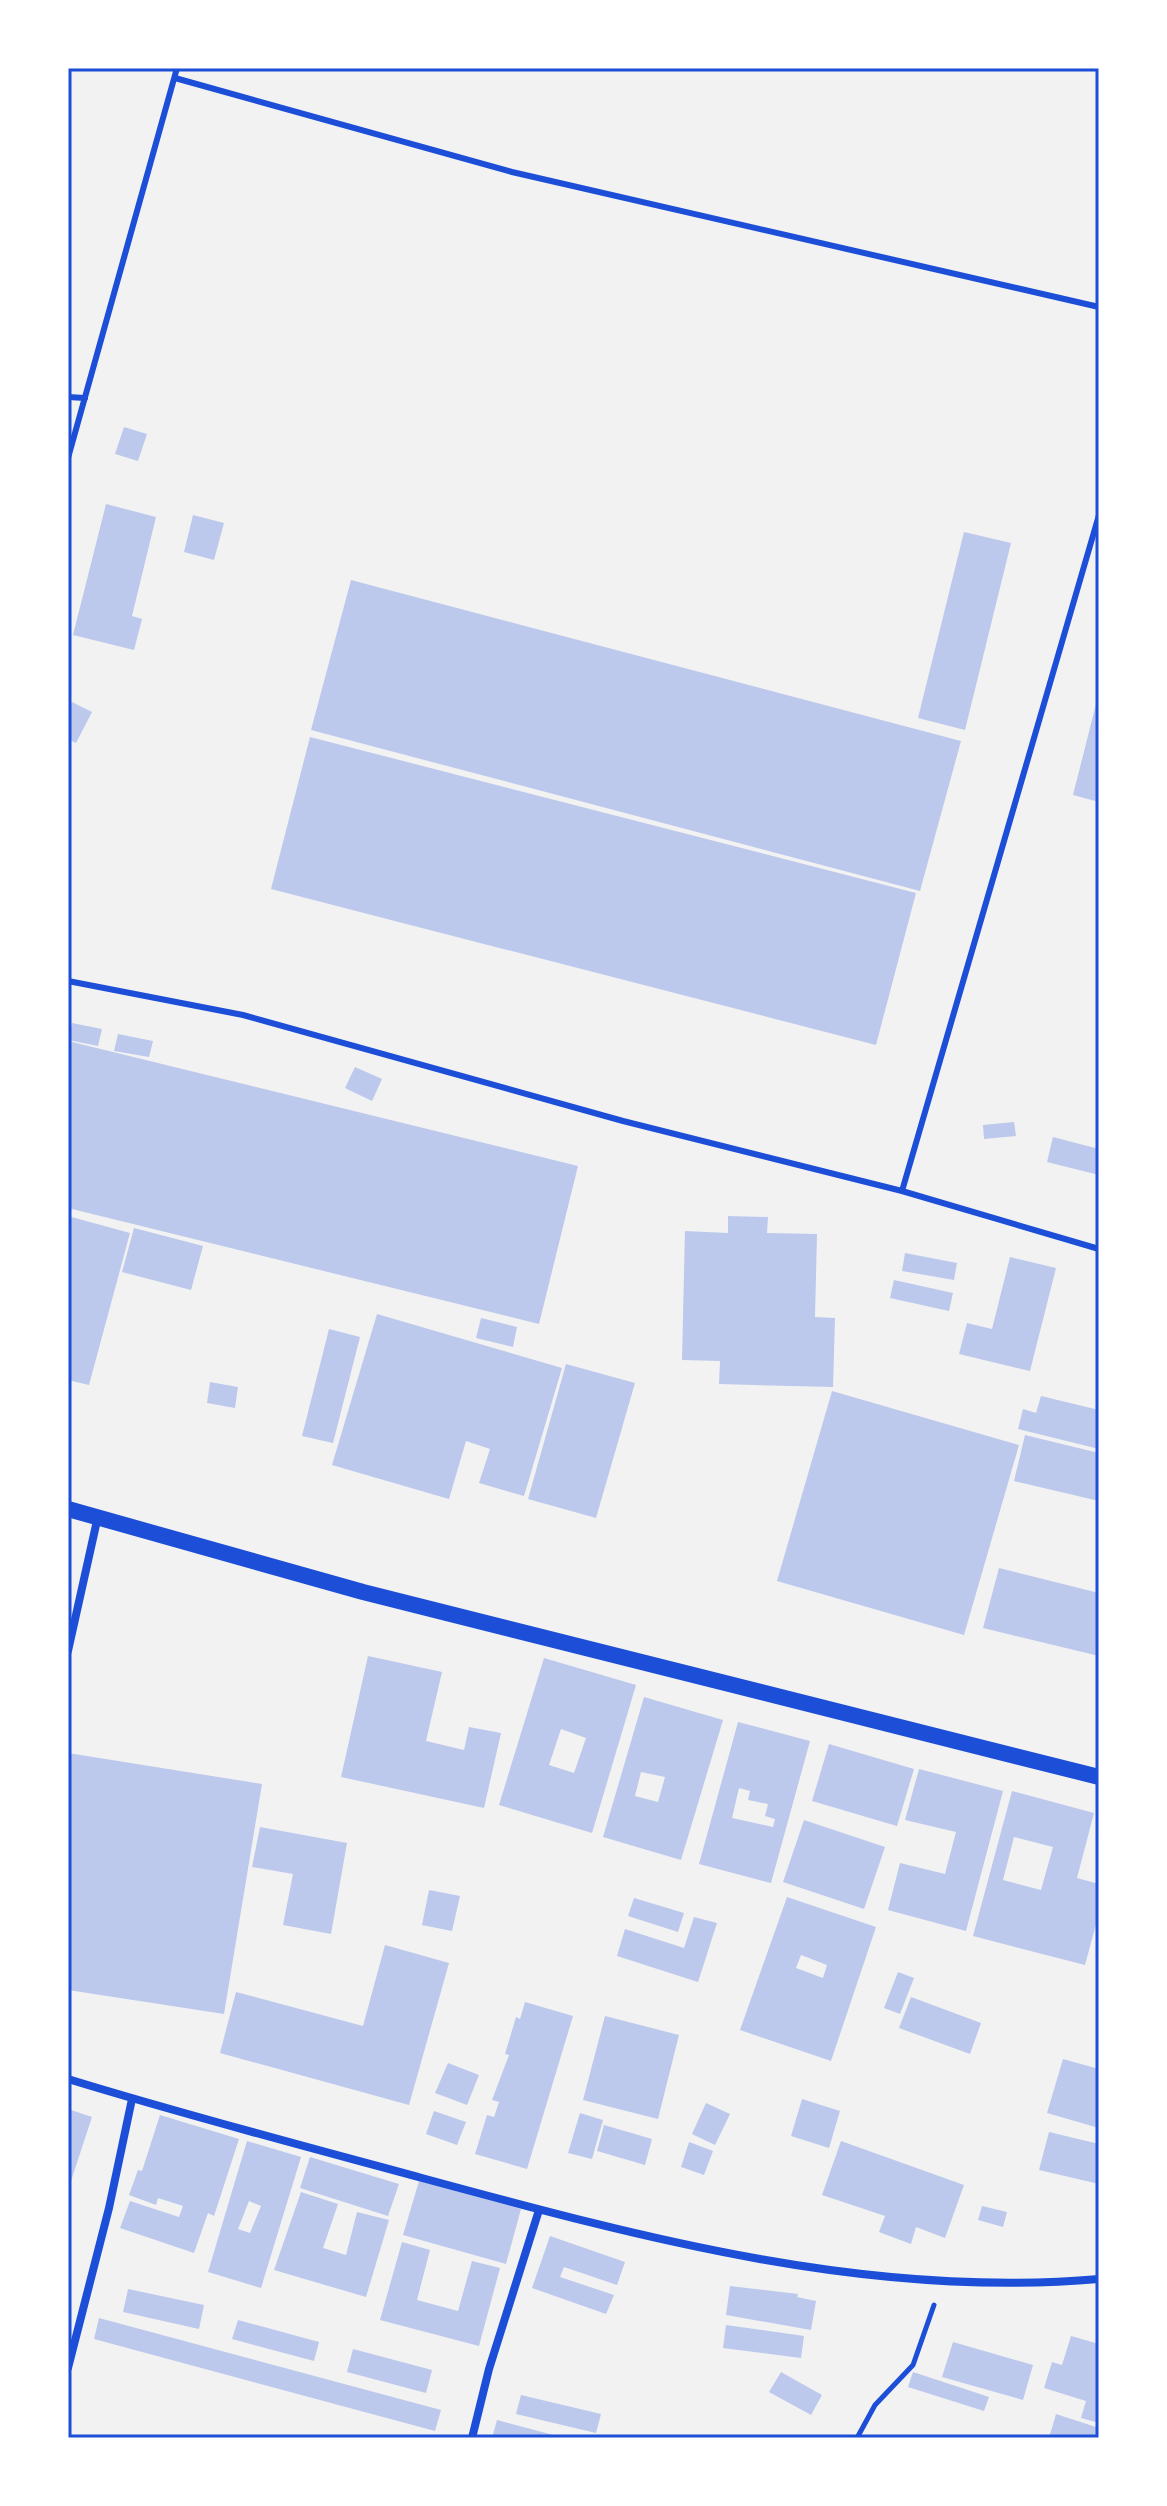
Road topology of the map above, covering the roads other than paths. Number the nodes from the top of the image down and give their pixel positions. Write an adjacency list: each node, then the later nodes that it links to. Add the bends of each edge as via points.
1 (177, 68): 2 (lane)
2 (175, 78): 3 (lane, via 512,172); 5 (lane)
3 (1099, 307)
4 (68, 397): 5 (lane)
5 (85, 398): 6 (lane)
6 (68, 458)
7 (1099, 515): 9 (lane)
8 (68, 981): 9 (lane, via 243,1015 623,1121)
9 (902, 1191): 10 (lane)
10 (1099, 1249)
11 (68, 1509): 12 (main road)
12 (98, 1516): 13 (street); 14 (main road, via 363,1592)
13 (68, 1651)
14 (1099, 1777)
15 (68, 2079): 16 (street)
16 (132, 2099): 17 (street); 19 (street)
17 (539, 2210): 18 (street, via 740,2256 859,2276); 20 (street)
18 (1099, 2279)
19 (68, 2368)
20 (472, 2438)

